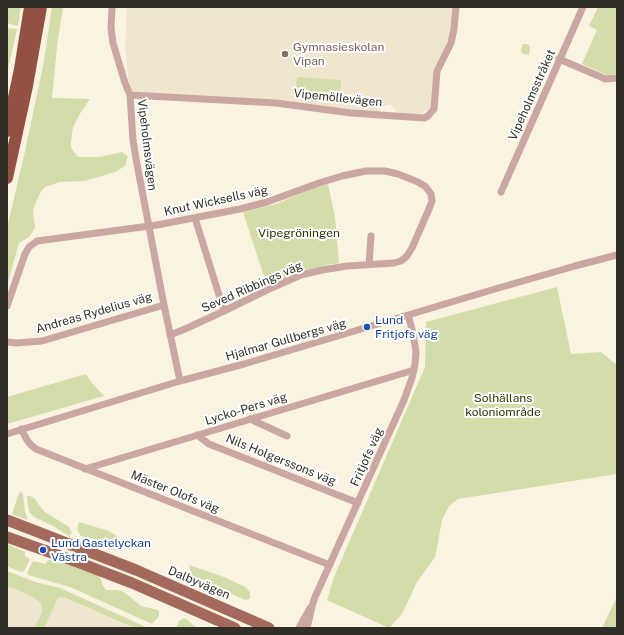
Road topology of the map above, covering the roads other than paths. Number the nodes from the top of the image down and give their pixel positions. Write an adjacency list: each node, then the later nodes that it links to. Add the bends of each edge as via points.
1 (30, 7): 9 (highway)
2 (41, 7): 10 (highway)
3 (112, 7): 8 (street, Vipeholmsvägen, via 113,43)
4 (456, 7): 8 (street, Vipemöllevägen, via 451,43 437,71 434,109 424,118 276,103)
5 (583, 7): 6 (street, Vipeholmsstråket)
6 (559, 59): 7 (street, via 605,79); 12 (street, Vipeholmsstråket)
7 (617, 78)
8 (130, 95): 14 (street, Vipeholmsvägen, via 133,140)
9 (7, 131)
10 (7, 178)
11 (426, 187): 13 (street, Knut Wicksells väg, via 392,172 379,170 342,176 255,206); 17 (street, Seved Ribbings väg, via 432,197 431,205 407,256 398,262)
12 (501, 192)
13 (195, 218): 14 (street, Knut Wicksells väg); 20 (street)
14 (149, 226): 18 (street, Vipeholmsvägen); 19 (street, Knut Wicksells väg, via 37,241 25,254)
15 (371, 236): 17 (street)
16 (617, 255): 21 (street, Hjalmar Gullbergs väg)
17 (368, 264): 20 (street, Seved Ribbings väg, via 331,268 301,275)
18 (164, 305): 22 (street, Vipeholmsvägen); 23 (street, Andreas Rydelius väg, via 42,341)
19 (7, 306)
20 (224, 311): 22 (street, Seved Ribbings väg)
21 (408, 315): 24 (street, Fritjofs väg, via 415,346); 25 (street, Hjalmar Gullbergs väg)
22 (170, 334): 25 (street, Vipeholmsvägen)
23 (7, 342)
24 (414, 370): 26 (street, Lycko-Pers väg); 32 (street, Fritjofs väg, via 404,400)
25 (180, 381): 27 (street, Hjalmar Gullbergs väg)
26 (250, 419): 29 (street, Lycko-Pers väg); 30 (street, Nils Holgerssons väg)
27 (21, 429): 28 (street, Hjalmar Gullbergs väg); 31 (street, Mäster Olofs väg, via 31,446)
28 (7, 434)
29 (197, 435): 31 (street, Lycko-Pers väg); 32 (street, Nils Holgerssons väg, via 209,444)
30 (288, 436)
31 (85, 469): 35 (street, Mäster Olofs väg)
32 (358, 503): 35 (street, Fritjofs väg)
33 (7, 520): 38 (main road, Dalbyvägen, via 136,570)
34 (7, 537): 37 (main road, via 132,583)
35 (330, 565): 36 (street, Fritjofs väg)
36 (313, 603): 39 (street, Fritjofs väg); 40 (street, Fritjofs väg)
37 (235, 628)
38 (269, 628)
39 (298, 628)
40 (307, 628)

